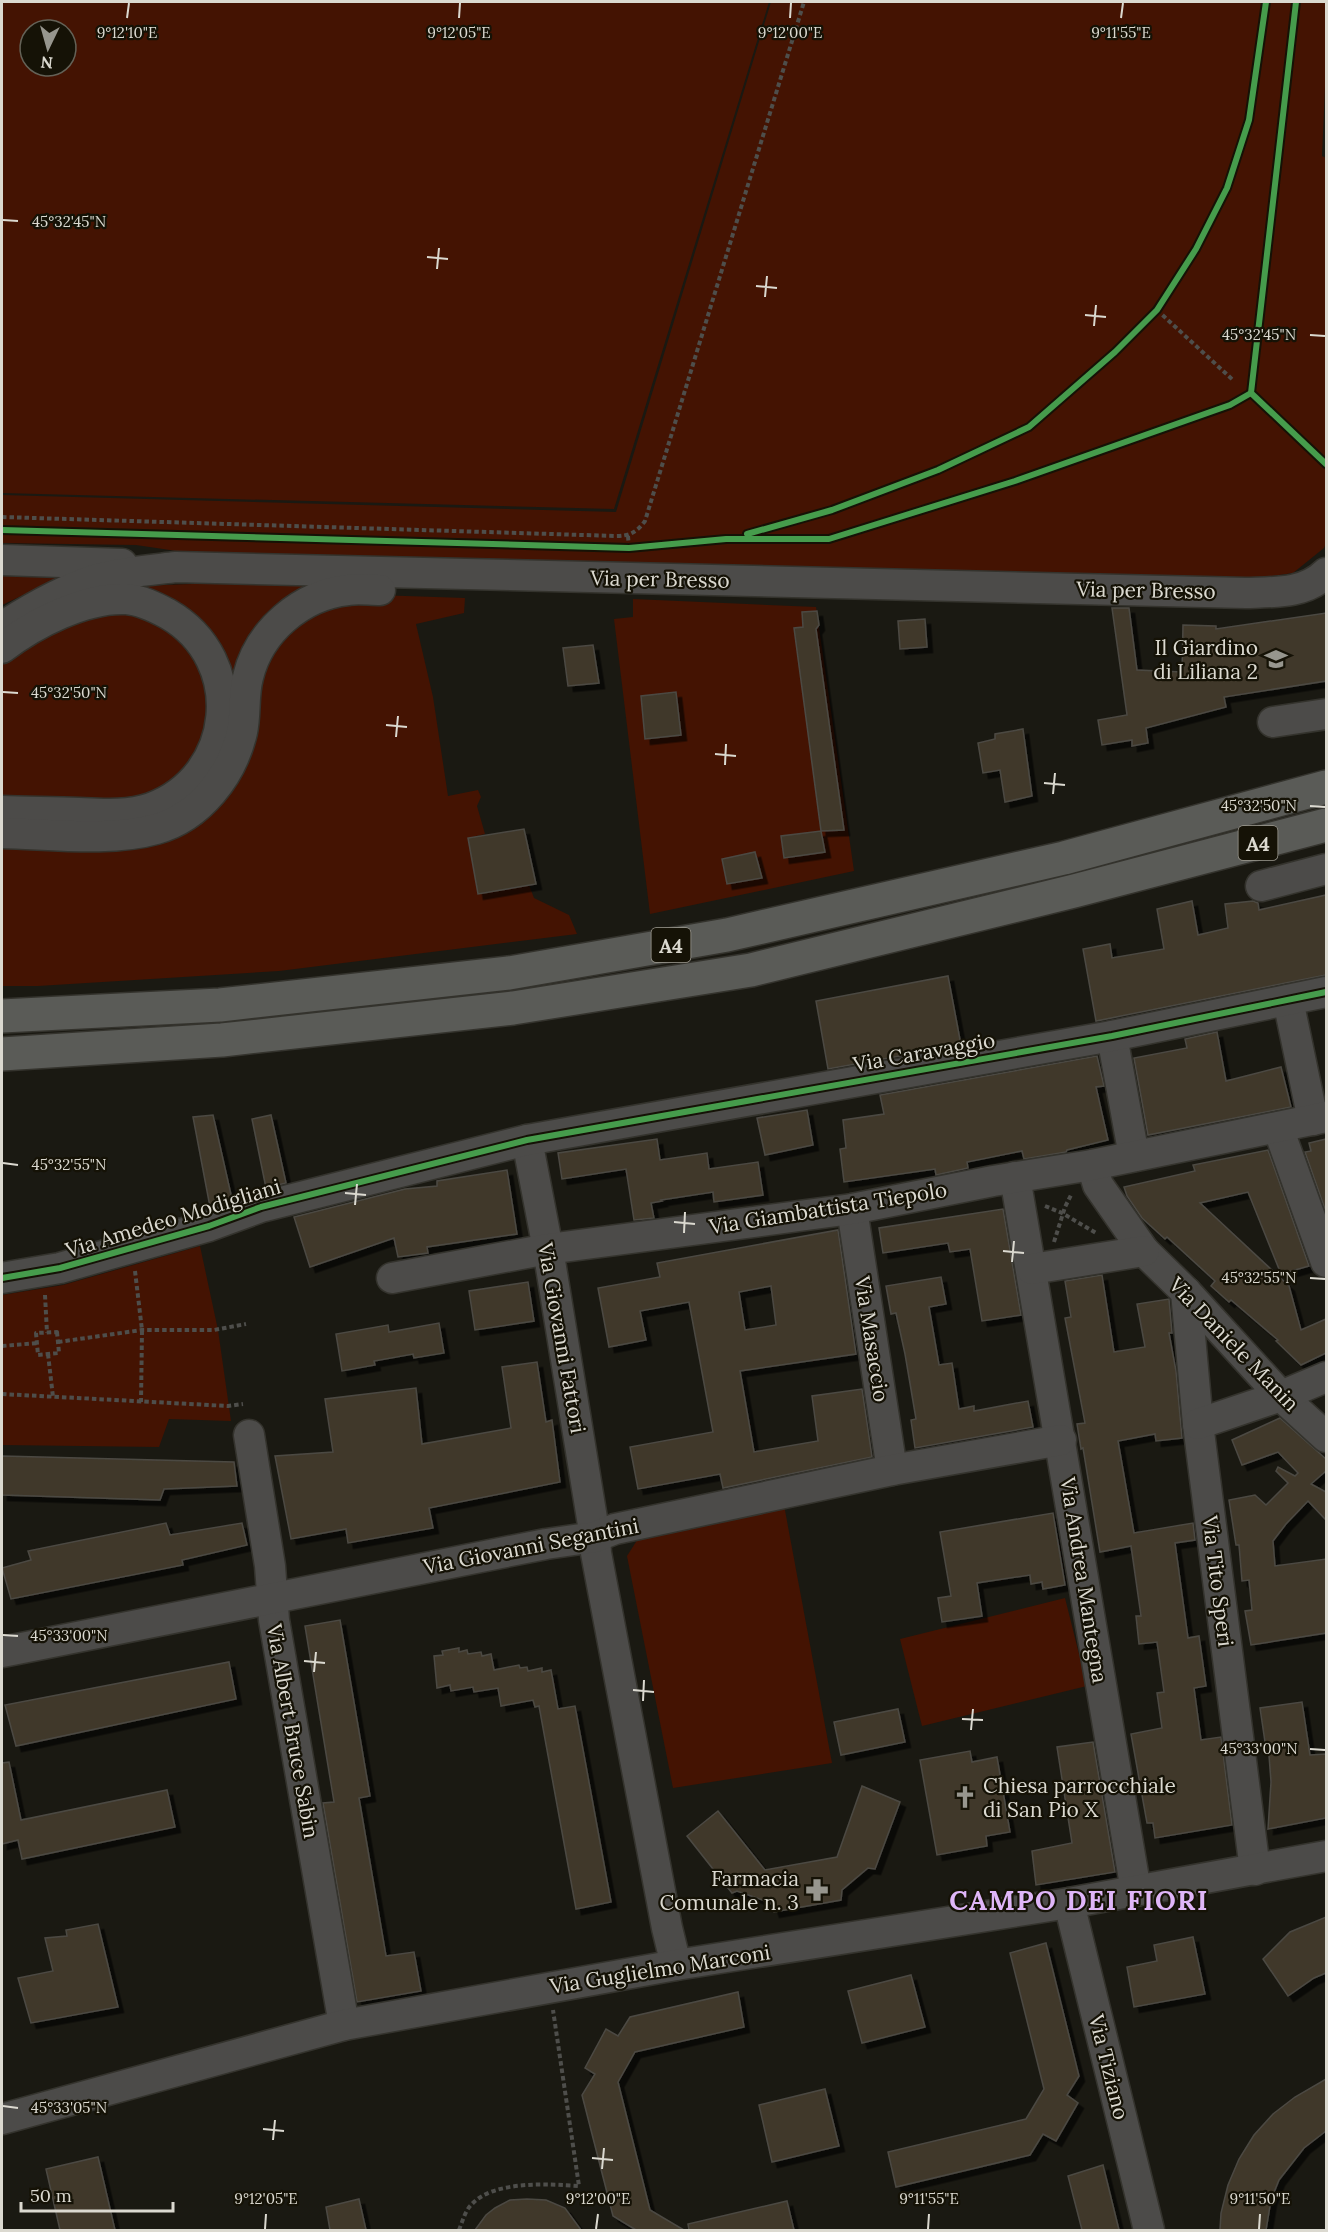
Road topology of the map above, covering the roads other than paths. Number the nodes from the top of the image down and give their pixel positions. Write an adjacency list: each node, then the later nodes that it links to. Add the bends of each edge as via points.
1 (2, 560): 2 (street)
2 (176, 567): 4 (street, Via per Bresso); 7 (street, Via per Bresso, via 98,579 60,593)
3 (1326, 573): 5 (street, Via per Bresso, via 1307,586)
4 (535, 576): 5 (street, Via per Bresso); 14 (street, via 427,592 349,590 309,601 279,622 253,662 236,750 230,766 201,804 158,829 137,833)
5 (1287, 591): 6 (street)
6 (1326, 596)
7 (2, 627)
8 (2, 648): 12 (street, via 54,616 82,606 127,599 147,603 183,623 198,639 212,659 223,700 217,744 198,777 168,801 149,809 120,813)
9 (1326, 714): 10 (street)
10 (1273, 722)
11 (1326, 787): 19 (highway, A4, via 1064,858 727,935 509,973 220,1005)
12 (2, 811)
13 (1326, 825): 21 (highway, A4, via 751,970 478,1012 222,1040)
14 (2, 833)
15 (1326, 869): 16 (street)
16 (1261, 886)
17 (1326, 992): 18 (street, Via Caravaggio)
18 (1288, 1000): 20 (street, Via Caravaggio); 22 (street)
19 (2, 1016)
20 (1112, 1036): 24 (street, Via Caravaggio); 25 (street)
21 (2, 1053)
22 (1320, 1118): 23 (street, Via Giambattista Tiepolo)
23 (1279, 1127): 25 (street, Via Giambattista Tiepolo); 32 (street)
24 (527, 1140): 29 (street, Via Giovanni Fattori); 33 (street, Via Amedeo Modigliani, via 261,1207 209,1226 60,1268)
25 (1134, 1156): 26 (street, Via Giambattista Tiepolo)
26 (1095, 1175): 27 (street, Via Giambattista Tiepolo); 30 (street, Via Daniele Manin)
27 (1018, 1191): 28 (street, Via Giambattista Tiepolo); 31 (street, Via Andrea Mantegna)
28 (852, 1209): 29 (street, Via Giambattista Tiepolo); 42 (street, Via Masaccio)
29 (548, 1249): 34 (street, Via Giambattista Tiepolo); 43 (street, Via Giovanni Fattori)
30 (1144, 1251): 31 (street); 35 (street, Via Daniele Manin)
31 (1042, 1260): 41 (street, Via Andrea Mantegna)
32 (1326, 1262)
33 (2, 1278)
34 (392, 1278)
35 (1186, 1292): 37 (street, Via Daniele Manin); 38 (street, Via Tito Speri)
36 (1326, 1377): 37 (street)
37 (1281, 1396): 38 (street); 40 (street, Via Daniele Manin)
38 (1198, 1424): 47 (street, Via Tito Speri)
39 (249, 1435): 44 (street, Via Albert Bruce Sabin)
40 (1326, 1437)
41 (1061, 1440): 42 (street, Via Giovanni Segantini); 48 (street, Via Andrea Mantegna)
42 (892, 1470): 43 (street, Via Giovanni Segantini, via 615,1529)
43 (596, 1537): 44 (street, Via Giovanni Segantini); 50 (street, Via Giovanni Fattori)
44 (272, 1598): 45 (street, Via Giovanni Segantini); 51 (street, Via Albert Bruce Sabin)
45 (2, 1652)
46 (1326, 1856): 47 (street, Via Guglielmo Marconi)
47 (1255, 1870): 48 (street, Via Guglielmo Marconi)
48 (1136, 1891): 49 (street, Via Guglielmo Marconi)
49 (1070, 1903): 50 (street, Via Guglielmo Marconi); 53 (street, Via Tiziano)
50 (676, 1965): 51 (street, Via Guglielmo Marconi)
51 (344, 2025): 52 (street, Via Guglielmo Marconi)
52 (2, 2119)
53 (1149, 2230)

